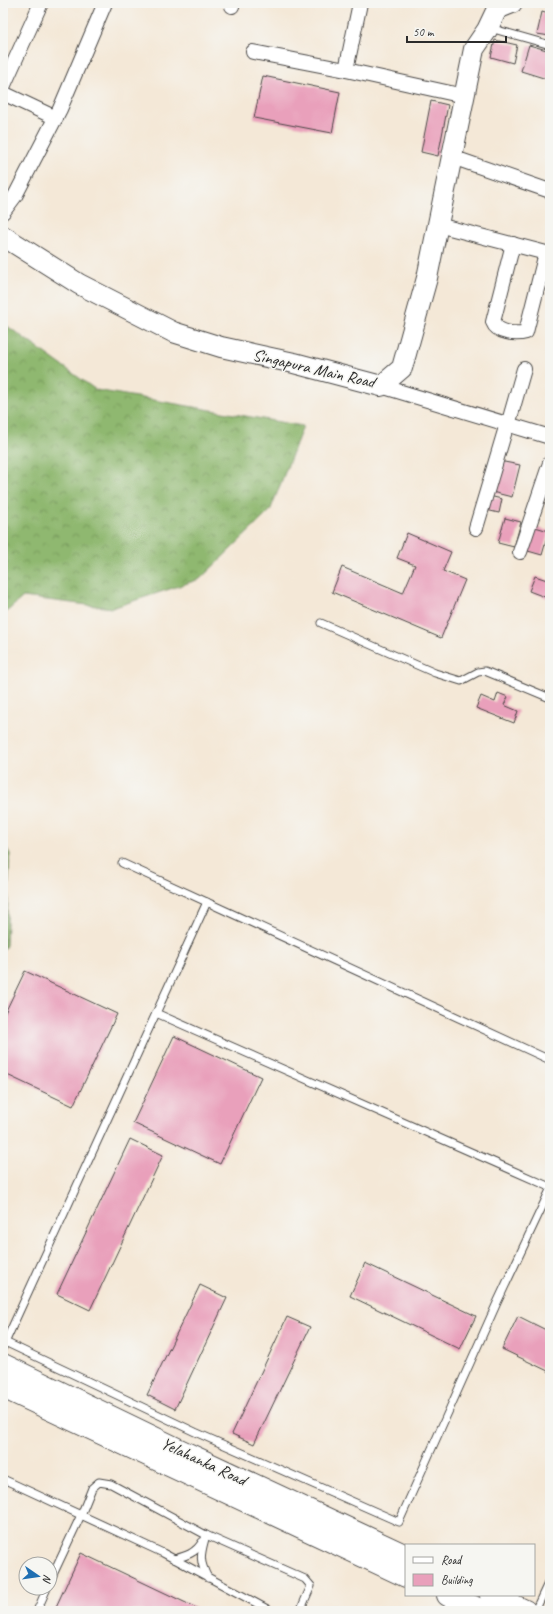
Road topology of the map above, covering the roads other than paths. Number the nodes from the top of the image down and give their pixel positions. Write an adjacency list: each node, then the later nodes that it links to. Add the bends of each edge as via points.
1 (41, 3): 9 (street)
2 (105, 3): 12 (street)
3 (360, 3): 8 (street)
4 (502, 5): 5 (street, Singapura Main Road)
5 (488, 27): 6 (lane); 11 (street, Singapura Main Road, via 474,49)
6 (547, 44)
7 (253, 52): 8 (street)
8 (346, 70): 11 (street)
9 (3, 87)
10 (3, 93): 12 (street)
11 (464, 96): 13 (street, Singapura Main Road)
12 (56, 118): 15 (street, via 15,196)
13 (452, 157): 14 (street); 16 (street, Singapura Main Road)
14 (550, 191)
15 (3, 212)
16 (438, 225): 18 (street); 21 (street, Singapura Main Road, via 427,278 402,368)
17 (3, 236): 21 (street, Singapura Main Road, via 79,284 173,332 221,347)
18 (513, 244): 19 (street); 19 (street, via 493,322 499,330 516,334 526,332)
19 (548, 253)
20 (524, 369): 22 (street)
21 (381, 386): 22 (street)
22 (507, 425): 23 (street); 25 (street)
23 (550, 438)
24 (550, 463): 26 (street)
25 (476, 528)
26 (520, 552)
27 (321, 623): 28 (lane, via 435,673 461,681 485,671)
28 (550, 698)
29 (122, 863): 30 (lane)
30 (207, 902): 31 (lane); 32 (lane)
31 (156, 1013): 33 (lane); 34 (lane)
32 (550, 1060)
33 (550, 1189): 34 (lane, via 399,1522)
34 (4, 1344)
35 (3, 1365): 40 (main road, Yelahanka Road)
36 (3, 1387): 43 (main road, Yelahanka Road)
37 (3, 1480): 38 (lane)
38 (81, 1516): 39 (lane, via 92,1488 99,1482 111,1484); 41 (lane); 42 (lane)
39 (206, 1535): 41 (lane, via 200,1546 190,1555); 44 (lane, via 202,1566); 51 (lane, via 305,1579 311,1586)
40 (405, 1556)
41 (174, 1559): 44 (lane)
42 (58, 1564)
43 (405, 1576)
44 (208, 1578): 50 (lane)
45 (550, 1579): 54 (lane)
46 (44, 1596): 49 (lane)
47 (450, 1596): 52 (main road)
48 (493, 1596): 53 (main road)
49 (37, 1611)
50 (271, 1611)
51 (300, 1611)
52 (482, 1611)
53 (525, 1611)
54 (535, 1611)

